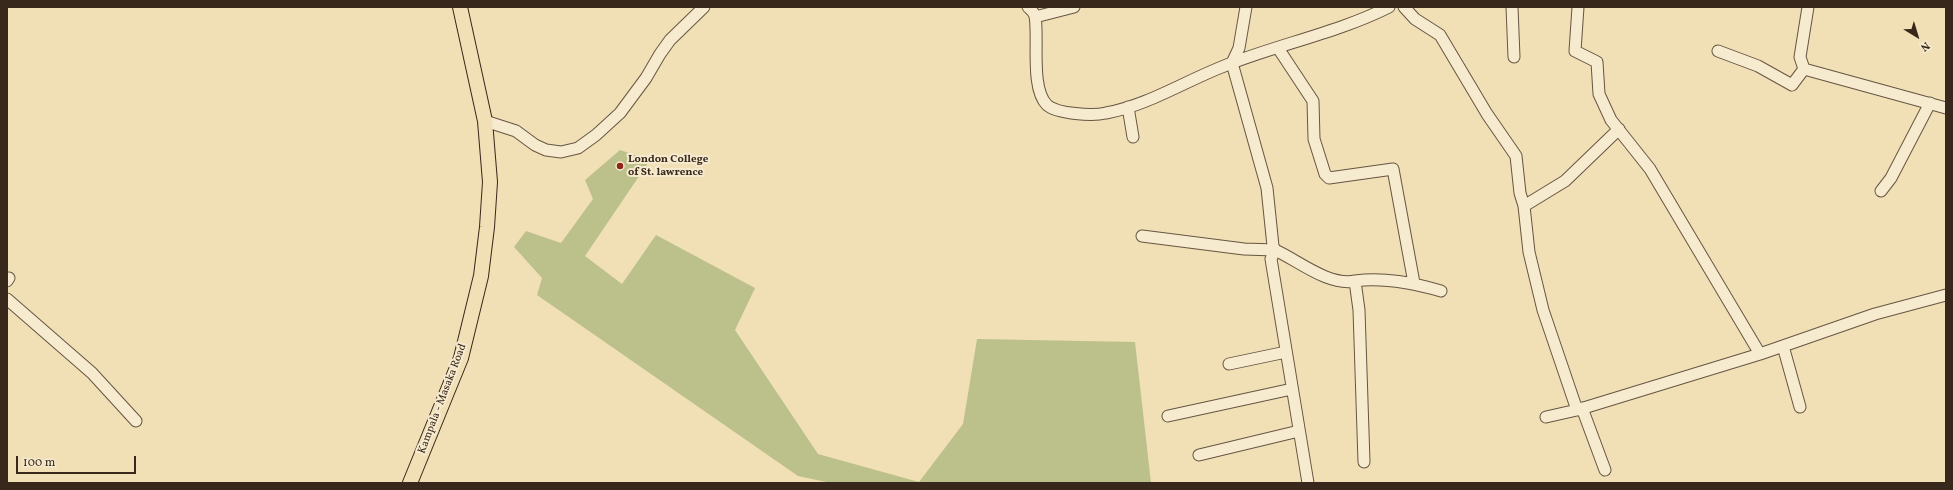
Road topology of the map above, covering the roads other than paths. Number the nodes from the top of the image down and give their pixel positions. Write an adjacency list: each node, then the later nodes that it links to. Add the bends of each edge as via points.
1 (460, 7): 20 (main road, Kampala - Masaka Road)
2 (704, 7): 20 (street, via 670,40 620,113 578,148 561,152 546,150 516,131)
3 (1028, 7): 11 (street)
4 (1074, 7): 11 (street)
5 (1246, 7): 15 (street, via 1239,48)
6 (1389, 7): 12 (street, via 1342,28)
7 (1404, 7): 24 (street, via 1415,19 1440,35 1487,114 1516,156)
8 (1512, 7): 14 (street)
9 (1578, 7): 21 (street, via 1575,51 1597,62 1599,94 1611,120)
10 (1808, 7): 16 (street, via 1800,57)
11 (1035, 16): 18 (street, via 1036,63 1042,98 1048,106 1055,110 1084,114 1105,114)
12 (1278, 48): 15 (street); 28 (street, via 1313,101 1314,139 1325,174 1329,178 1393,169)
13 (1718, 51): 16 (street, via 1758,66 1792,85)
14 (1514, 57)
15 (1232, 63): 18 (street); 26 (street, via 1267,188)
16 (1804, 69): 17 (street)
17 (1930, 103): 19 (street); 23 (street, via 1891,178)
18 (1128, 107): 22 (street)
19 (1946, 108)
20 (485, 121): 46 (main road, Kampala - Masaka Road, via 490,182 481,276 460,358)
21 (1619, 129): 24 (street, via 1565,181); 34 (street, via 1650,169)
22 (1133, 137)
23 (1881, 190)
24 (1524, 206): 38 (street, via 1529,252 1543,310)
25 (1142, 236): 26 (street, via 1244,249)
26 (1275, 250): 27 (street, via 1317,273 1345,283); 33 (street, via 1271,259)
27 (1355, 280): 28 (street); 44 (street, via 1359,310)
28 (1414, 283): 29 (street)
29 (1441, 291)
30 (1946, 296): 32 (street, via 1875,314)
31 (7, 299): 41 (street, via 92,373)
32 (1783, 346): 34 (street); 37 (street)
33 (1286, 352): 35 (street); 36 (street)
34 (1760, 354): 38 (street)
35 (1229, 364)
36 (1292, 389): 39 (street); 42 (street)
37 (1800, 407)
38 (1579, 409): 40 (street); 45 (street)
39 (1168, 416)
40 (1546, 417)
41 (136, 421)
42 (1299, 431): 43 (street); 47 (street)
43 (1199, 455)
44 (1364, 462)
45 (1605, 470)
46 (410, 483)
47 (1308, 483)

